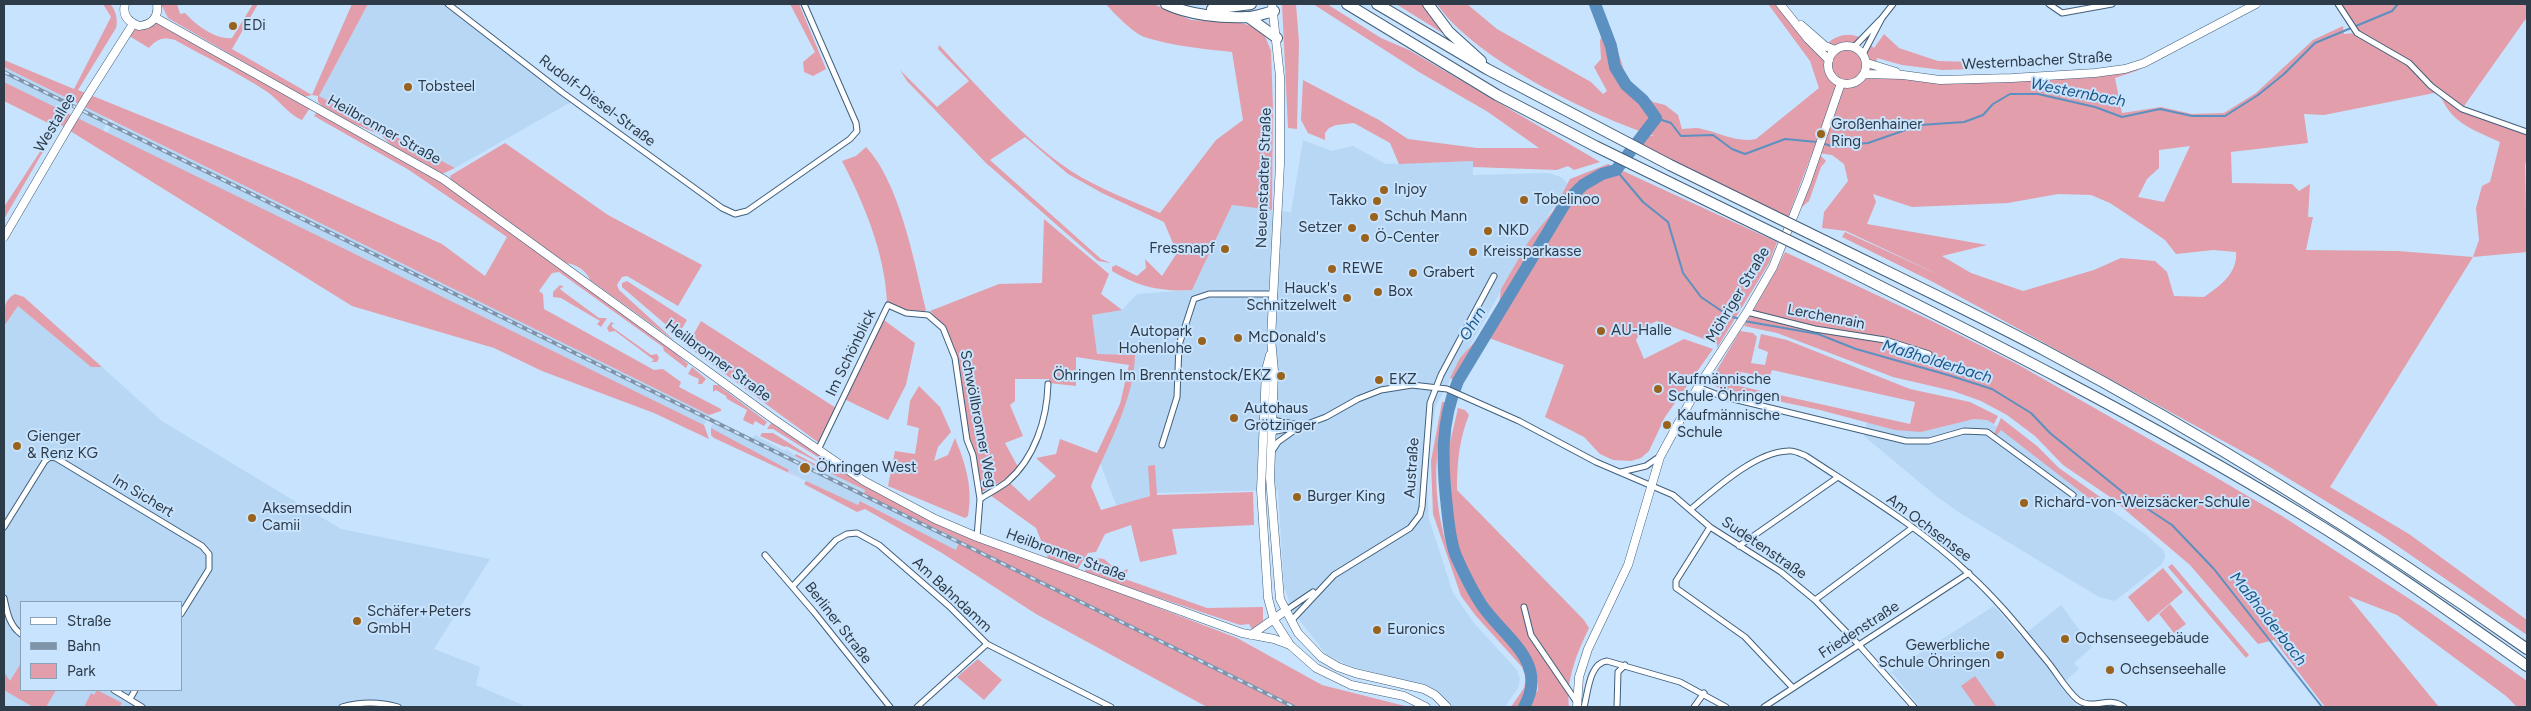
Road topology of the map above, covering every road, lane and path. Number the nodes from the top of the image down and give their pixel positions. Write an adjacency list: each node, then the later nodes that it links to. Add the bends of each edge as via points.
1 (125, 4): 22 (main road, via 124,14)
2 (157, 4): 20 (main road)
3 (448, 4): 4 (street, Rudolf-Diesel-Straße, via 575,102 722,208 735,214 747,211 857,131)
4 (804, 4)
5 (1166, 4): 19 (highway, via 1190,12)
6 (1180, 4): 7 (highway, via 1205,9)
7 (1244, 4)
8 (1347, 4): 81 (highway, bridge, via 1497,95 2036,364 2234,474 2362,553)
9 (1377, 4): 29 (highway)
10 (1428, 4): 29 (highway, via 1449,32)
11 (1780, 4): 18 (main road)
12 (1893, 4): 21 (street)
13 (2049, 4): 14 (street, via 2062,13)
14 (2112, 4)
15 (2256, 4): 31 (main road, Westernbacher Straße, via 2144,63 2125,69 2095,74 1940,80)
16 (2338, 4): 33 (street, via 2357,33 2410,63 2431,86 2462,109)
17 (1273, 7): 19 (highway); 23 (main road, Neuenstadter Straße)
18 (1786, 12): 25 (main road, via 1825,46); 27 (main road)
19 (1248, 17): 23 (highway)
20 (156, 18): 22 (main road, via 145,26); 47 (main road, Heilbronner Straße, via 460,189)
21 (1882, 18): 24 (street); 26 (street)
22 (133, 24): 34 (main road, Westallee, bridge)
23 (1277, 38): 36 (main road, Neuenstadter Straße, via 1280,164)
24 (1854, 47): 25 (main road); 26 (main road)
25 (1835, 50): 27 (main road)
26 (1863, 54): 28 (main road)
27 (1829, 60): 32 (main road, via 1832,76)
28 (1867, 63): 30 (main road); 31 (main road)
29 (1487, 69): 79 (highway, bridge, via 1603,131 2045,350 2250,467 2410,568)
30 (1865, 74): 31 (main road, Westernbacher Straße); 32 (main road, via 1852,84)
31 (1903, 75)
32 (1841, 83): 37 (main road, Möhriger Straße, via 1784,242)
33 (2527, 132)
34 (4, 237)
35 (1494, 276): 41 (street, Austraße)
36 (1274, 294): 43 (main road, Neuenstadter Straße, via 1271,353 1274,371); 46 (street, via 1196,297 1179,345 1177,397)
37 (1747, 312): 39 (street, Lerchenrain, via 1815,330 1885,340); 42 (main road, Möhriger Straße)
38 (928, 315): 47 (street, Im Schönblick, via 906,313 888,305); 54 (street, Schwöllbronner Weg, via 943,328 955,358 961,410)
39 (1929, 354)
40 (1048, 384): 54 (street, via 1041,428 1020,468)
41 (1436, 387): 44 (street, via 1412,385 1381,390); 50 (street, via 1519,421); 64 (street, Austraße, via 1430,403 1420,515 1410,528 1334,575)
42 (1698, 387): 49 (main road, Möhriger Straße); 53 (street, via 1721,396 1906,440 1929,441 1964,431 1987,432)
43 (1268, 420): 44 (street); 45 (main road, Neuenstadter Straße)
44 (1302, 426): 45 (street); 48 (street, via 1278,442)
45 (1267, 432): 48 (main road, Neuenstadter Straße); 70 (main road, Neuenstadter Straße, via 1261,490 1269,606)
46 (1162, 445)
47 (818, 450): 59 (main road, Heilbronner Straße, via 864,481 935,519)
48 (1271, 454): 68 (main road, Neuenstadter Straße, via 1280,599)
49 (1660, 457): 50 (street, via 1646,466); 52 (main road, Möhriger Straße)
50 (1621, 472): 52 (street)
51 (1838, 477): 55 (street, Am Ochsensee, via 1806,456 1790,450 1774,453 1729,476); 58 (street, Am Ochsensee); 60 (street)
52 (1652, 488): 55 (street, Sudetenstraße, via 1673,495); 87 (main road, Möhriger Straße, via 1628,565 1588,649 1579,677)
53 (2073, 495)
54 (980, 499): 59 (street, Schwöllbronner Weg)
55 (1691, 509): 57 (street, Sudetenstraße)
56 (4, 527): 69 (street, Im Sichert, via 45,461 50,457 56,458 202,546 208,554 209,569)
57 (1710, 527): 60 (street, Sudetenstraße); 82 (street, via 1676,581 1676,588 1745,637)
58 (1912, 528): 62 (street, Am Ochsensee); 66 (street)
59 (977, 537): 74 (main road, Heilbronner Straße)
60 (1739, 546): 66 (street, Sudetenstraße, via 1781,572)
61 (765, 555): 63 (street, Berliner Straße)
62 (1969, 573): 78 (street, Friedenstraße); 102 (street, Am Ochsensee, via 2027,636 2078,700 2093,705 2118,702)
63 (793, 586): 76 (street, Am Bahndamm, via 836,540 846,534 857,533 879,545); 91 (street, Berliner Straße)
64 (1318, 590): 68 (street, Austraße); 71 (street, Austraße)
65 (4, 598): 73 (street, via 9,620)
66 (1815, 600): 78 (street, Sudetenstraße)
67 (1524, 607): 87 (street, via 1531,635)
68 (1285, 611): 70 (main road); 71 (main road)
69 (182, 612)
70 (1274, 620): 72 (main road, Neuenstadter Straße); 74 (main road)
71 (1290, 621): 72 (main road); 95 (main road, via 1306,645 1338,667 1424,689)
72 (1279, 629): 75 (main road); 77 (main road)
73 (20, 633)
74 (1251, 635): 75 (main road, Heilbronner Straße)
75 (1264, 636): 77 (main road)
76 (987, 644): 92 (street); 93 (street, Am Bahndamm)
77 (1290, 645): 94 (main road, via 1316,668 1342,680 1404,696)
78 (1859, 645): 82 (street, Friedenstraße); 101 (street, Sudetenstraße)
79 (2527, 649)
80 (1626, 665): 85 (street); 96 (street, via 1600,662 1595,667); 97 (street, via 1618,672)
81 (2527, 666)
82 (1793, 688): 100 (street, Friedenstraße)
83 (116, 691): 86 (street)
84 (135, 691): 86 (street)
85 (1704, 693): 98 (street); 99 (street)
86 (130, 700): 88 (street)
87 (1576, 704)
88 (142, 707)
89 (342, 707): 90 (street, via 385,704)
90 (398, 707)
91 (890, 707)
92 (917, 707)
93 (1111, 707)
94 (1426, 707)
95 (1447, 707)
96 (1584, 707)
97 (1617, 707)
98 (1694, 707)
99 (1726, 707)
100 (1764, 707)
101 (1914, 707)
102 (2124, 707)

